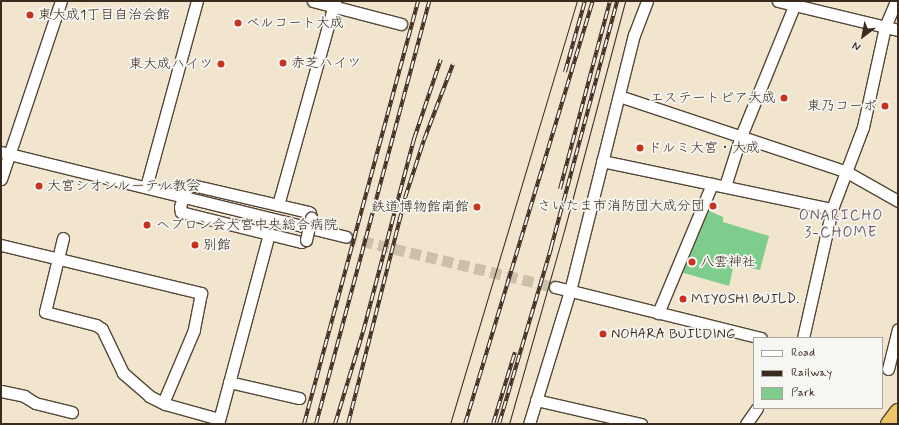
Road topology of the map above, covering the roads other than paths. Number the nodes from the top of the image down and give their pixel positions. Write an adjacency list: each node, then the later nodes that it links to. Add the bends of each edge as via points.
1 (61, 1): 14 (street)
2 (197, 1): 20 (street)
3 (313, 1): 8 (street)
4 (647, 1): 12 (street, via 634,35)
5 (778, 1): 7 (street)
6 (896, 1): 10 (street)
7 (795, 3): 10 (street); 13 (street)
8 (334, 4): 9 (street); 23 (street)
9 (401, 24)
10 (885, 27): 11 (street); 16 (street, via 863,127)
11 (898, 30)
12 (619, 96): 13 (street); 15 (street)
13 (741, 136): 16 (street); 19 (street)
14 (5, 153): 17 (street); 20 (street)
15 (602, 161): 18 (street); 31 (street)
16 (845, 172): 22 (street); 24 (street)
17 (1, 179)
18 (712, 184): 19 (street); 32 (street)
19 (725, 186): 24 (street)
20 (146, 187): 21 (street)
21 (182, 197): 23 (street, via 185,190 192,185); 25 (street, via 182,212); 26 (street)
22 (898, 201)
23 (278, 205): 25 (street, bridge, via 310,213 306,240 301,242)
24 (832, 209): 35 (street)
25 (269, 234): 37 (street)
26 (346, 237)
27 (63, 238): 29 (street)
28 (1, 245): 29 (street)
29 (59, 260): 41 (street, via 45,312 96,325 102,329 123,373 149,396); 41 (street, via 201,293 194,330)
30 (555, 287): 31 (street)
31 (570, 291): 32 (street); 40 (street)
32 (658, 313): 34 (street)
33 (898, 329): 36 (street)
34 (757, 337)
35 (803, 337)
36 (889, 370)
37 (229, 382): 39 (street); 45 (street)
38 (1, 391): 43 (street)
39 (299, 398)
40 (536, 400): 46 (street); 47 (street)
41 (163, 403): 45 (street)
42 (756, 409): 48 (street)
43 (72, 412)
44 (898, 412): 49 (highway)
45 (218, 421)
46 (529, 424)
47 (641, 424)
48 (746, 424)
49 (889, 424)

